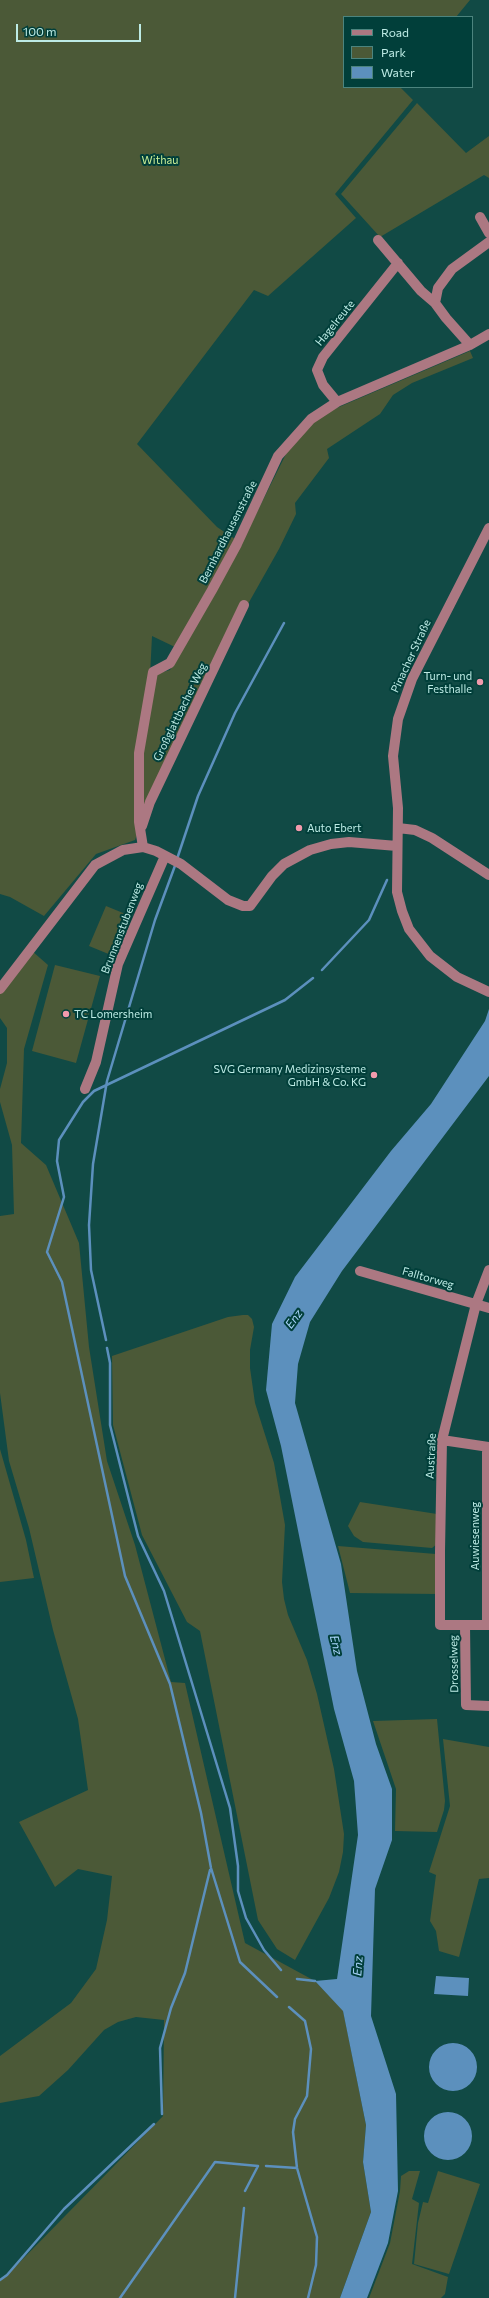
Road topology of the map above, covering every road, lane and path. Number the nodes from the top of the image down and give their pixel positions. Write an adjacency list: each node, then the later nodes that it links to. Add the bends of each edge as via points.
1 (480, 217): 2 (street)
2 (489, 233)
3 (378, 240): 5 (street)
4 (489, 242): 6 (street, via 452,269 438,288)
5 (398, 263): 6 (street, via 421,291); 9 (street, Hagelreute, via 323,357 317,370 323,385)
6 (435, 302): 8 (street)
7 (489, 334): 8 (street, Bernhardhausenstraße)
8 (470, 345): 9 (street, Bernhardhausenstraße)
9 (336, 402): 13 (street, Bernhardhausenstraße, via 310,419 278,456 237,544 170,663 153,672 139,753)
10 (489, 528): 12 (street, Pinacher Straße, via 404,699 398,719 393,756)
11 (244, 605): 13 (street, Großglattbacher Weg, via 150,802)
12 (398, 828): 14 (street, Pinacher Straße); 17 (street, via 415,830 432,838)
13 (140, 830): 15 (street, Bernhardhausenstraße)
14 (397, 846): 16 (street, via 349,842 310,850 284,864 250,906 228,900); 19 (street, Pinacher Straße, via 397,892 409,929 430,956 444,968)
15 (143, 847): 16 (street); 18 (street, via 123,850 95,865)
16 (168, 857): 20 (street, Brunnenstubenweg, via 159,869 118,964 96,1062)
17 (489, 875)
18 (0, 989)
19 (485, 991)
20 (85, 1090)
21 (489, 1270): 23 (street, Austraße)
22 (360, 1271): 23 (street, Falltorweg)
23 (476, 1304): 24 (street, Falltorweg); 25 (street, Austraße)
24 (489, 1308)
25 (442, 1440): 26 (street); 27 (street, Austraße, via 440,1625)
26 (488, 1447): 28 (street, Auwiesenweg)
27 (465, 1625): 28 (street); 29 (street, Drosselweg, via 466,1705)
28 (488, 1625)
29 (489, 1706)

